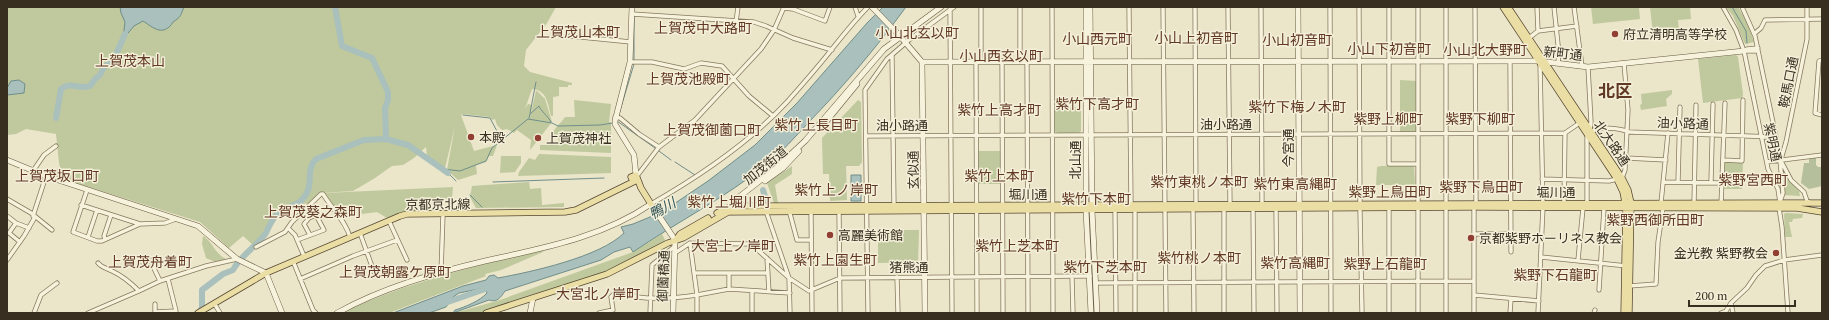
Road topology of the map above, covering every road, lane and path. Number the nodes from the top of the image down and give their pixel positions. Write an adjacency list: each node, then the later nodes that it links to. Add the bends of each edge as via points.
1 (632, 7): 35 (street)
2 (738, 7): 39 (street)
3 (830, 7): 33 (street, via 825,21)
4 (855, 7): 36 (street)
5 (868, 7): 36 (street)
6 (872, 7): 46 (street)
7 (941, 7): 46 (street, 加茂街道)
8 (981, 7): 55 (street)
9 (1020, 7): 57 (street)
10 (1052, 7): 59 (street)
11 (1086, 7): 60 (street, 北山通)
12 (1090, 7): 60 (street, 北山通)
13 (1129, 7): 61 (street)
14 (1163, 7): 62 (street)
15 (1195, 7): 75 (street)
16 (1228, 7): 76 (street)
17 (1261, 7): 63 (street)
18 (1298, 7): 64 (street, 今宮通)
19 (1330, 7): 65 (street)
20 (1359, 7): 66 (street)
21 (1388, 7): 67 (street)
22 (1418, 7): 68 (street)
23 (1446, 7): 69 (street)
24 (1475, 7): 70 (street)
25 (1502, 7): 77 (main road, 北大路通)
26 (1508, 7): 47 (main road, 北大路通)
27 (1537, 7): 43 (street)
28 (1554, 7): 41 (street)
29 (1574, 7): 40 (street)
30 (1723, 7): 52 (street, 紫明通)
31 (1742, 7): 44 (street, 紫明通)
32 (1806, 7): 38 (street, 鞍馬口通)
33 (784, 8): 42 (street)
34 (952, 8): 49 (street); 74 (street)
35 (634, 14): 39 (street); 48 (street)
36 (858, 16): 51 (street)
37 (1822, 19): 38 (street)
38 (1806, 20): 44 (street, via 1765,20); 132 (street, 鞍馬口通, via 1806,39 1787,138)
39 (736, 22): 42 (street, via 754,22)
40 (1577, 26): 41 (street); 80 (street)
41 (1556, 29): 43 (street); 78 (street)
42 (774, 30): 51 (street); 81 (street, via 764,45)
43 (1538, 31): 47 (street)
44 (1754, 34): 50 (street, 紫明通)
45 (570, 36): 48 (street)
46 (900, 36): 49 (street); 178 (street, 加茂街道, via 872,62 805,141 740,197)
47 (1529, 38): 77 (main road, 北大路通)
48 (631, 42): 72 (street)
49 (906, 42): 53 (street); 73 (street)
50 (1758, 49): 52 (street, 新町通); 124 (street, 紫明通)
51 (832, 50): 88 (street)
52 (1744, 51): 79 (street, 新町通); 123 (street, 紫明通)
53 (892, 55): 121 (street, via 865,90); 122 (street)
54 (1822, 60): 87 (street, via 1819,61 1816,114)
55 (979, 61): 56 (street, 新町通); 74 (street, 新町通); 112 (street)
56 (1002, 61): 57 (street, 新町通); 113 (street)
57 (1020, 61): 58 (street, 新町通)
58 (1027, 61): 59 (street, 新町通); 114 (street)
59 (1052, 61): 60 (street, 新町通); 115 (street)
60 (1088, 61): 61 (street, 新町通); 116 (street, 北山通)
61 (1130, 61): 62 (street, 新町通); 117 (street)
62 (1163, 61): 75 (street, 新町通); 118 (street)
63 (1261, 61): 64 (street, 新町通); 76 (street, 新町通); 104 (street)
64 (1298, 61): 65 (street, 新町通); 105 (street, 今宮通)
65 (1330, 61): 66 (street, 新町通); 106 (street)
66 (1360, 61): 67 (street, 新町通); 107 (street)
67 (1389, 61): 68 (street, 新町通); 93 (street)
68 (1418, 61): 69 (street, 新町通); 94 (street)
69 (1446, 61): 70 (street, 新町通); 95 (street)
70 (1475, 61): 71 (street, 新町通); 96 (street)
71 (1510, 61): 77 (street, 新町通); 97 (street)
72 (631, 62): 81 (street, via 652,62 684,69 699,63 713,64 722,66); 89 (street)
73 (922, 62): 74 (street, 新町通); 110 (street, 玄似通)
74 (951, 62): 111 (street)
75 (1195, 62): 76 (street, 新町通); 102 (street)
76 (1228, 62): 103 (street)
77 (1542, 62): 78 (street, 新町通); 90 (main road, 北大路通); 98 (street)
78 (1558, 63): 80 (street, 新町通)
79 (1624, 63): 80 (street, 新町通); 91 (street)
80 (1585, 67): 92 (street, via 1591,122)
81 (733, 78): 88 (street, via 749,96); 126 (street, via 695,120)
82 (1743, 100): 120 (street)
83 (1725, 103): 119 (street)
84 (1713, 104): 109 (street)
85 (1696, 105): 108 (street)
86 (1680, 107): 101 (street)
87 (1822, 115)
88 (773, 116): 155 (street, via 747,140 702,174)
89 (616, 119): 126 (street); 139 (street, via 634,155)
90 (1581, 122): 92 (main road, 北大路通); 99 (street)
91 (1627, 131): 92 (street, 油小路通, via 1596,129); 100 (street, 油小路通); 128 (street)
92 (1589, 132): 138 (main road, 北大路通); 143 (street)
93 (1389, 133): 94 (street, 油小路通); 107 (street, 油小路通); 134 (street, via 1389,164)
94 (1418, 133): 95 (street, 油小路通); 134 (street)
95 (1446, 133): 96 (street, 油小路通); 168 (street)
96 (1476, 133): 97 (street, 油小路通); 158 (street)
97 (1510, 133): 98 (street, 油小路通); 159 (street)
98 (1541, 133): 99 (street, 油小路通); 140 (street)
99 (1565, 133): 141 (street)
100 (1668, 133): 101 (street, 油小路通); 130 (street)
101 (1680, 133): 108 (street, 油小路通); 145 (street)
102 (1196, 134): 103 (street, 油小路通); 118 (street, 油小路通); 174 (street)
103 (1229, 134): 104 (street, 油小路通); 163 (street)
104 (1262, 134): 105 (street, 油小路通); 157 (street)
105 (1299, 134): 106 (street, 油小路通); 177 (street, 今宮通)
106 (1331, 134): 107 (street, 油小路通); 164 (street)
107 (1360, 134): 165 (street)
108 (1696, 134): 109 (street, 油小路通); 146 (street)
109 (1712, 134): 119 (street, 油小路通); 147 (street)
110 (923, 135): 111 (street, 油小路通); 122 (street, 油小路通); 181 (street, 玄似通)
111 (951, 135): 112 (street, 油小路通); 182 (street)
112 (977, 135): 113 (street, 油小路通); 183 (street)
113 (1002, 135): 114 (street, 油小路通); 184 (street)
114 (1027, 135): 115 (street, 油小路通); 185 (street)
115 (1052, 135): 116 (street, 油小路通); 186 (street)
116 (1088, 135): 117 (street, 油小路通); 187 (street, 北山通)
117 (1130, 135): 118 (street, 油小路通); 156 (street)
118 (1164, 135): 173 (street)
119 (1724, 135): 120 (street, 油小路通); 131 (street)
120 (1742, 135): 123 (street, 油小路通); 131 (street, via 1742,160)
121 (866, 136): 122 (street, 油小路通); 179 (street)
122 (893, 136): 180 (street)
123 (1761, 136): 124 (street, 油小路通); 133 (street, 紫明通)
124 (1776, 137): 132 (street, 紫明通)
125 (56, 146): 135 (street, via 44,155)
126 (659, 147): 139 (street)
127 (1822, 155): 132 (street)
128 (1626, 158): 130 (street); 138 (street, via 1625,170)
129 (7, 160): 135 (street)
130 (1666, 160): 144 (street)
131 (1724, 160): 148 (street)
132 (1780, 160): 133 (street); 153 (street, via 1791,180 1804,192); 162 (street, 紫明通, via 1782,193)
133 (1766, 162): 162 (street, 紫明通, via 1778,189)
134 (1418, 164): 167 (street)
135 (33, 171): 137 (street)
136 (59, 171): 142 (street)
137 (46, 176): 142 (street); 200 (street)
138 (1620, 178): 143 (street); 169 (main road, 北大路通)
139 (635, 179): 155 (main road); 197 (main road, 京都京北線, via 576,210)
140 (1542, 179): 141 (street); 160 (street)
141 (1564, 180): 143 (street); 152 (street)
142 (61, 181): 149 (street)
143 (1587, 181): 161 (street)
144 (1663, 182): 145 (street); 170 (street)
145 (1678, 182): 146 (street)
146 (1694, 182): 147 (street); 171 (street)
147 (1711, 182): 148 (street)
148 (1723, 183): 172 (street)
149 (87, 190): 154 (street); 201 (street)
150 (7, 199): 200 (street)
151 (1822, 202): 153 (main road, 堀川通)
152 (1564, 203): 160 (main road, 堀川通); 161 (main road, 堀川通)
153 (1810, 203): 162 (main road, 堀川通)
154 (81, 205): 192 (street); 212 (street, via 73,232)
155 (651, 205): 218 (street); 241 (street, via 582,238)
156 (1131, 205): 173 (main road, 堀川通); 187 (main road, 堀川通); 194 (street)
157 (1262, 205): 175 (main road, 堀川通); 176 (main road, 堀川通)
158 (1475, 205): 159 (main road, 堀川通); 168 (main road, 堀川通); 209 (street)
159 (1510, 205): 160 (main road, 堀川通); 210 (street)
160 (1543, 205): 161 (main road, 堀川通); 227 (street)
161 (1585, 205): 169 (main road, 堀川通); 188 (main road, 堀川通); 231 (street)
162 (1779, 205): 172 (main road, 堀川通); 196 (main road, 堀川通); 232 (street)
163 (1226, 206): 174 (main road, 堀川通); 175 (main road, 堀川通); 265 (street)
164 (1331, 206): 165 (main road, 堀川通); 177 (main road, 堀川通); 267 (street)
165 (1360, 206): 166 (main road, 堀川通); 261 (street)
166 (1389, 206): 167 (main road, 堀川通); 262 (street)
167 (1418, 206): 168 (main road, 堀川通); 259 (street)
168 (1446, 206): 263 (street)
169 (1628, 206): 170 (main road, 堀川通); 188 (main road, 堀川通); 238 (main road, 北大路通)
170 (1662, 206): 171 (main road, 堀川通); 276 (street, via 1656,284)
171 (1694, 206): 172 (main road, 堀川通)
172 (1721, 206)
173 (1164, 207): 174 (main road, 堀川通); 194 (main road, 堀川通); 272 (street)
174 (1195, 207): 273 (street)
175 (1253, 207): 176 (main road, 堀川通); 274 (street)
176 (1276, 207): 177 (main road, 堀川通); 275 (street)
177 (1299, 207): 266 (street, 今宮通)
178 (738, 208): 189 (main road, 堀川通); 195 (main road, 堀川通); 218 (main road)
179 (866, 208): 180 (main road, 堀川通); 191 (main road, 堀川通); 256 (street)
180 (894, 208): 181 (main road, 堀川通)
181 (924, 208): 182 (main road, 堀川通); 248 (street, 玄似通)
182 (952, 208): 183 (main road, 堀川通); 249 (street)
183 (977, 208): 184 (main road, 堀川通); 250 (street)
184 (1002, 208): 185 (main road, 堀川通); 251 (street)
185 (1028, 208): 186 (main road, 堀川通); 252 (street)
186 (1053, 208): 187 (main road, 堀川通); 253 (street)
187 (1089, 208): 193 (main road, 堀川通); 246 (street, 北山通)
188 (1604, 208): 236 (street)
189 (789, 209): 190 (main road, 堀川通); 195 (main road, 堀川通); 217 (street, via 797,240)
190 (811, 209): 191 (main road, 堀川通); 217 (street)
191 (839, 209): 255 (street)
192 (97, 210): 198 (street); 212 (street)
193 (1115, 210): 194 (main road, 堀川通); 270 (street)
194 (1135, 210): 271 (street)
195 (766, 211): 254 (street)
196 (1822, 212)
197 (443, 214): 202 (main road, 京都京北線, via 407,214); 241 (street)
198 (111, 215): 204 (street); 214 (street)
199 (7, 216): 203 (street)
200 (34, 216): 205 (street); 207 (street)
201 (176, 219): 204 (street, via 165,223); 233 (street, via 201,228)
202 (389, 221): 208 (main road, 京都京北線); 216 (street)
203 (16, 223): 205 (street); 219 (street, via 9,233)
204 (140, 224): 214 (street)
205 (29, 228): 219 (street)
206 (288, 228): 213 (street, via 323,194 338,214); 215 (street); 221 (street, via 286,232)
207 (52, 230)
208 (360, 234): 213 (main road, 京都京北線); 222 (street)
209 (1474, 234): 210 (street); 264 (street)
210 (1510, 234): 223 (street)
211 (310, 235): 211 (street, via 324,230 316,215 304,224); 215 (street)
212 (88, 237): 214 (street, via 98,241)
213 (350, 237): 226 (main road, 京都京北線)
214 (105, 239)
215 (298, 240): 226 (street)
216 (397, 240): 222 (street); 230 (street)
217 (811, 240): 278 (street)
218 (674, 241): 224 (street, 御薗橋通); 286 (main road, via 607,274); 287 (street, via 652,265)
219 (20, 242): 229 (street)
220 (690, 243): 224 (street); 228 (street, via 751,244); 242 (street)
221 (256, 247)
222 (367, 252): 239 (street); 258 (street)
223 (1511, 252)
224 (675, 253): 289 (street, 御薗橋通)
225 (1822, 254): 232 (street)
226 (304, 256): 234 (main road, 京都京北線)
227 (1541, 256): 231 (street); 290 (street)
228 (767, 258): 244 (street); 254 (street)
229 (7, 260)
230 (407, 260)
231 (1578, 260): 236 (street)
232 (1784, 260): 292 (street, via 1761,269 1747,288); 342 (street)
233 (240, 261): 240 (street); 257 (street, via 206,266)
234 (293, 261): 240 (main road, 京都京北線); 258 (street)
235 (142, 262): 260 (street, via 150,260)
236 (1601, 263): 238 (street); 279 (street)
237 (98, 264): 280 (street, via 126,280)
238 (1627, 266): 276 (main road, 北大路通); 338 (main road, 北大路通)
239 (374, 272)
240 (266, 273): 291 (main road, 京都京北線); 298 (street)
241 (441, 273): 300 (street, via 366,298)
242 (695, 273): 243 (street); 284 (street)
243 (730, 273): 244 (street); 277 (street)
244 (768, 273): 282 (street)
245 (1072, 276): 246 (street, 猪熊通); 253 (street, 猪熊通); 319 (street)
246 (1092, 276): 269 (street, 北山通)
247 (897, 277): 248 (street, 猪熊通); 256 (street, 猪熊通); 312 (street)
248 (925, 277): 249 (street, 猪熊通); 313 (street, 玄似通)
249 (952, 277): 250 (street, 猪熊通); 314 (street)
250 (977, 277): 251 (street, 猪熊通); 315 (street)
251 (1002, 277): 252 (street, 猪熊通); 316 (street)
252 (1028, 277): 253 (street, 猪熊通); 317 (street)
253 (1053, 277): 318 (street)
254 (789, 278): 278 (street, via 809,291); 283 (street)
255 (840, 278): 256 (street, 猪熊通); 278 (street, 猪熊通); 310 (street)
256 (867, 278): 311 (street)
257 (168, 279): 260 (street); 293 (street, via 176,311 155,312)
258 (300, 279): 299 (street)
259 (1418, 280): 262 (street); 263 (street); 333 (street)
260 (160, 281): 280 (street)
261 (1361, 281): 262 (street); 267 (street); 331 (street)
262 (1389, 281): 332 (street)
263 (1446, 281): 264 (street); 334 (street)
264 (1474, 281): 285 (street)
265 (1224, 282): 273 (street); 274 (street); 326 (street)
266 (1300, 282): 267 (street); 275 (street); 329 (street, 今宮通)
267 (1331, 282): 330 (street)
268 (57, 283): 295 (street, via 41,295)
269 (1093, 283): 270 (street); 320 (street, 北山通); 321 (street, 北山通)
270 (1116, 283): 271 (street); 322 (street)
271 (1136, 283): 272 (street); 323 (street)
272 (1166, 283): 273 (street); 324 (street)
273 (1194, 283): 325 (street)
274 (1254, 283): 275 (street); 327 (street)
275 (1276, 283): 328 (street)
276 (1629, 286): 339 (main road, 北大路通)
277 (729, 289): 281 (street); 284 (street)
278 (812, 290): 309 (street)
279 (1599, 290)
280 (139, 291): 296 (street)
281 (752, 292): 282 (street); 307 (street)
282 (768, 292): 283 (street)
283 (790, 293): 308 (street)
284 (697, 295): 289 (street); 306 (street)
285 (1474, 296): 288 (street); 335 (street)
286 (533, 298): 301 (main road); 302 (street)
287 (650, 298): 289 (street); 303 (street, via 614,293 610,302 612,310); 304 (street)
288 (1511, 298): 290 (street); 336 (street)
289 (673, 299): 305 (street, 御薗橋通)
290 (1539, 301): 337 (street)
291 (214, 303): 294 (main road, 京都京北線); 297 (street)
292 (1731, 303): 340 (street, via 1726,311); 341 (street)
293 (155, 304)
294 (200, 312)
295 (34, 313)
296 (88, 313)
297 (220, 313)
298 (282, 313)
299 (316, 313)
300 (336, 313)
301 (486, 313)
302 (530, 313)
303 (599, 313)
304 (650, 313)
305 (673, 313)
306 (697, 313)
307 (752, 313)
308 (790, 313)
309 (812, 313)
310 (840, 313)
311 (868, 313)
312 (898, 313)
313 (925, 313)
314 (952, 313)
315 (977, 313)
316 (1003, 313)
317 (1028, 313)
318 (1053, 313)
319 (1073, 313)
320 (1091, 313)
321 (1096, 313)
322 (1116, 313)
323 (1136, 313)
324 (1166, 313)
325 (1194, 313)
326 (1224, 313)
327 (1254, 313)
328 (1276, 313)
329 (1300, 313)
330 (1331, 313)
331 (1362, 313)
332 (1389, 313)
333 (1418, 313)
334 (1446, 313)
335 (1474, 313)
336 (1510, 313)
337 (1538, 313)
338 (1624, 313)
339 (1629, 313)
340 (1721, 313)
341 (1733, 313)
342 (1788, 313)

